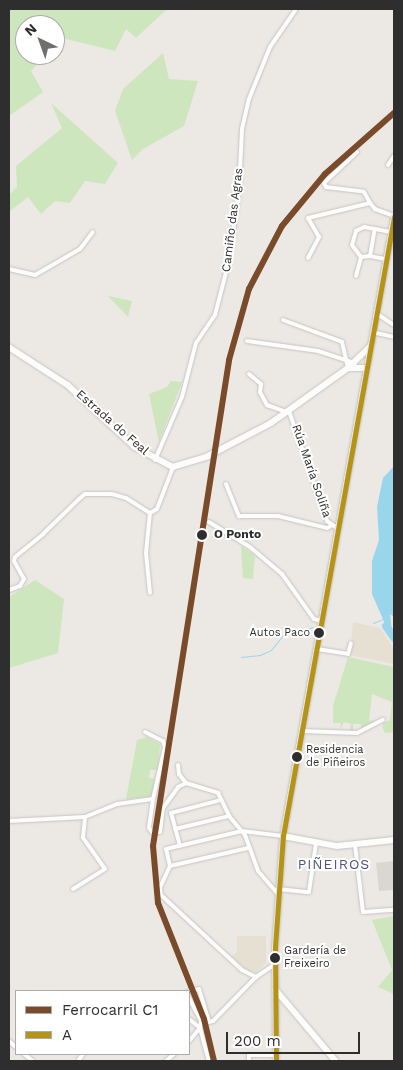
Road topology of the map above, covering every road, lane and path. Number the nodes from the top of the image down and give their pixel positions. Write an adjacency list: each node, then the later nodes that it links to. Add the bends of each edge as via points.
1 (296, 9): 30 (street, Camiño das Agras, via 270,47 248,99 242,130 230,261 215,315 196,343 182,397)
2 (358, 152): 5 (street, via 324,183 326,187 364,192)
3 (394, 156): 4 (street)
4 (388, 165)
5 (370, 203): 6 (street, via 374,209); 12 (street, via 308,218 320,237)
6 (394, 216): 8 (main road)
7 (375, 229): 8 (street); 10 (street); 11 (street, via 364,226 356,231 352,245)
8 (393, 231): 13 (main road)
9 (93, 232): 14 (street, via 80,250 35,275)
10 (370, 256): 11 (street); 13 (street)
11 (361, 257): 15 (street)
12 (308, 258)
13 (386, 259): 16 (main road)
14 (9, 269)
15 (356, 276)
16 (376, 313): 18 (street); 19 (main road)
17 (284, 320): 24 (street, via 342,342)
18 (394, 325)
19 (372, 332): 20 (street); 23 (main road)
20 (394, 337)
21 (247, 340): 24 (street, via 318,351)
22 (9, 347): 30 (main road, Estrada do Feal, via 68,385 135,447)
23 (369, 348): 25 (main road); 27 (main road)
24 (346, 359): 25 (street); 26 (street)
25 (356, 365): 26 (main road); 27 (main road)
26 (348, 368): 29 (main road)
27 (365, 368): 35 (main road)
28 (249, 374): 29 (street, via 261,384 260,392 267,405)
29 (287, 412): 31 (main road, via 208,456); 35 (street, Rúa María Soliña)
30 (155, 460): 31 (main road, Estrada do Feal)
31 (172, 467): 33 (street, via 157,509)
32 (226, 484): 35 (street, via 239,516 278,516)
33 (150, 513): 36 (street, via 126,498 112,494 85,494 15,557 24,579 20,586); 37 (street, via 146,553)
34 (209, 522): 38 (street, via 250,547 282,574 314,619)
35 (334, 527): 38 (main road)
36 (9, 590)
37 (150, 593)
38 (321, 621): 40 (main road)
39 (351, 643): 40 (street, via 348,654)
40 (317, 650): 42 (main road)
41 (383, 720): 42 (street, via 357,734)
42 (302, 731): 55 (main road)
43 (145, 732): 47 (street, via 163,741 165,747)
44 (178, 764): 45 (street)
45 (186, 783): 46 (street, via 212,790); 48 (street)
46 (221, 800): 49 (street); 50 (street)
47 (154, 801): 48 (street, via 149,828 152,832 162,831 163,808); 51 (street, via 117,804)
48 (167, 802): 49 (street)
49 (171, 812): 53 (street)
50 (229, 816): 53 (street); 54 (street)
51 (85, 817): 52 (street); 62 (street, via 83,837 88,849 105,869)
52 (9, 821)
53 (175, 829): 59 (street)
54 (242, 831): 55 (street); 59 (street); 60 (street)
55 (283, 836): 57 (main road); 63 (main road)
56 (394, 840): 58 (main road)
57 (316, 843): 58 (main road); 63 (street, via 309,892)
58 (355, 845): 64 (street, via 363,912)
59 (180, 846): 61 (street, via 166,849)
60 (248, 848): 61 (street); 63 (street, via 258,871)
61 (170, 866): 66 (street, via 160,887 161,895 242,970)
62 (73, 889)
63 (277, 891): 65 (main road)
64 (394, 910)
65 (275, 964): 66 (street); 67 (main road)
66 (256, 977): 68 (street, via 209,1022 199,988)
67 (276, 990): 73 (main road); 76 (main road)
68 (190, 991)
69 (190, 1000): 71 (street, via 201,1021)
70 (190, 1020): 71 (street)
71 (200, 1028): 72 (street); 74 (street)
72 (190, 1040)
73 (276, 1058): 75 (street, via 249,1056)
74 (209, 1061)
75 (249, 1061)
76 (336, 1061)

